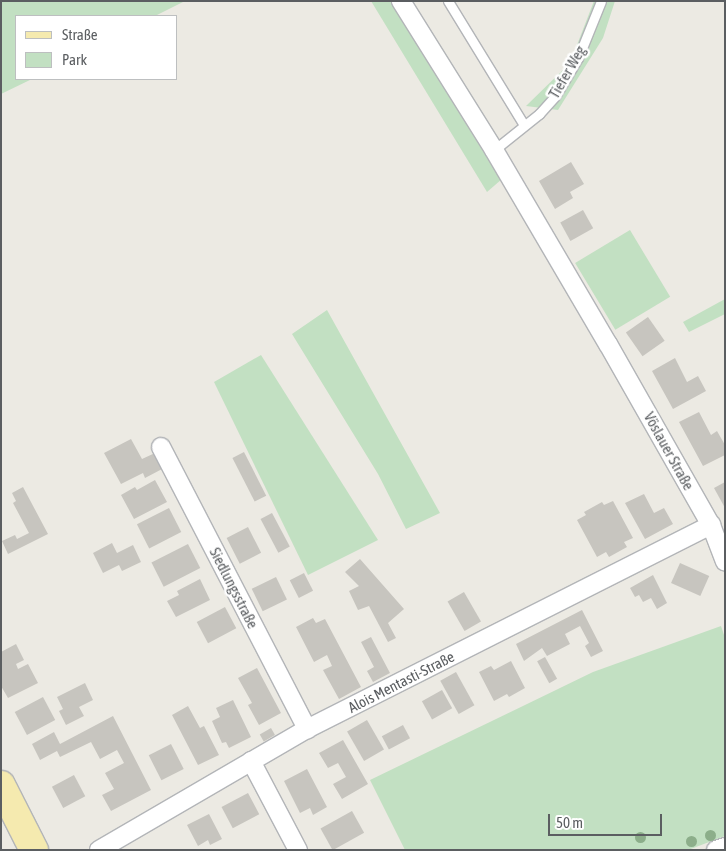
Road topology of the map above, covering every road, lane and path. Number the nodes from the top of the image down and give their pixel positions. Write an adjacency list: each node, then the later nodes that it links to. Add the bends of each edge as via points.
1 (401, 1): 5 (street, Vöslauer Straße)
2 (448, 1): 4 (lane)
3 (601, 1): 4 (lane, Tiefer Weg, via 578,58 556,95)
4 (524, 125): 5 (lane, Tiefer Weg)
5 (494, 150): 7 (street, Vöslauer Straße)
6 (161, 447): 9 (street, Siedlungsstraße)
7 (710, 525): 8 (street, Vöslauer Straße); 9 (street, Alois Mentasti-Straße)
8 (725, 561)
9 (307, 729): 10 (street, Alois Mentasti-Straße)
10 (252, 761): 14 (street, Alois Mentasti-Straße); 15 (street)
11 (1, 786): 13 (main road)
12 (725, 847): 16 (street)
13 (34, 850)
14 (99, 850)
15 (298, 850)
16 (716, 850)

